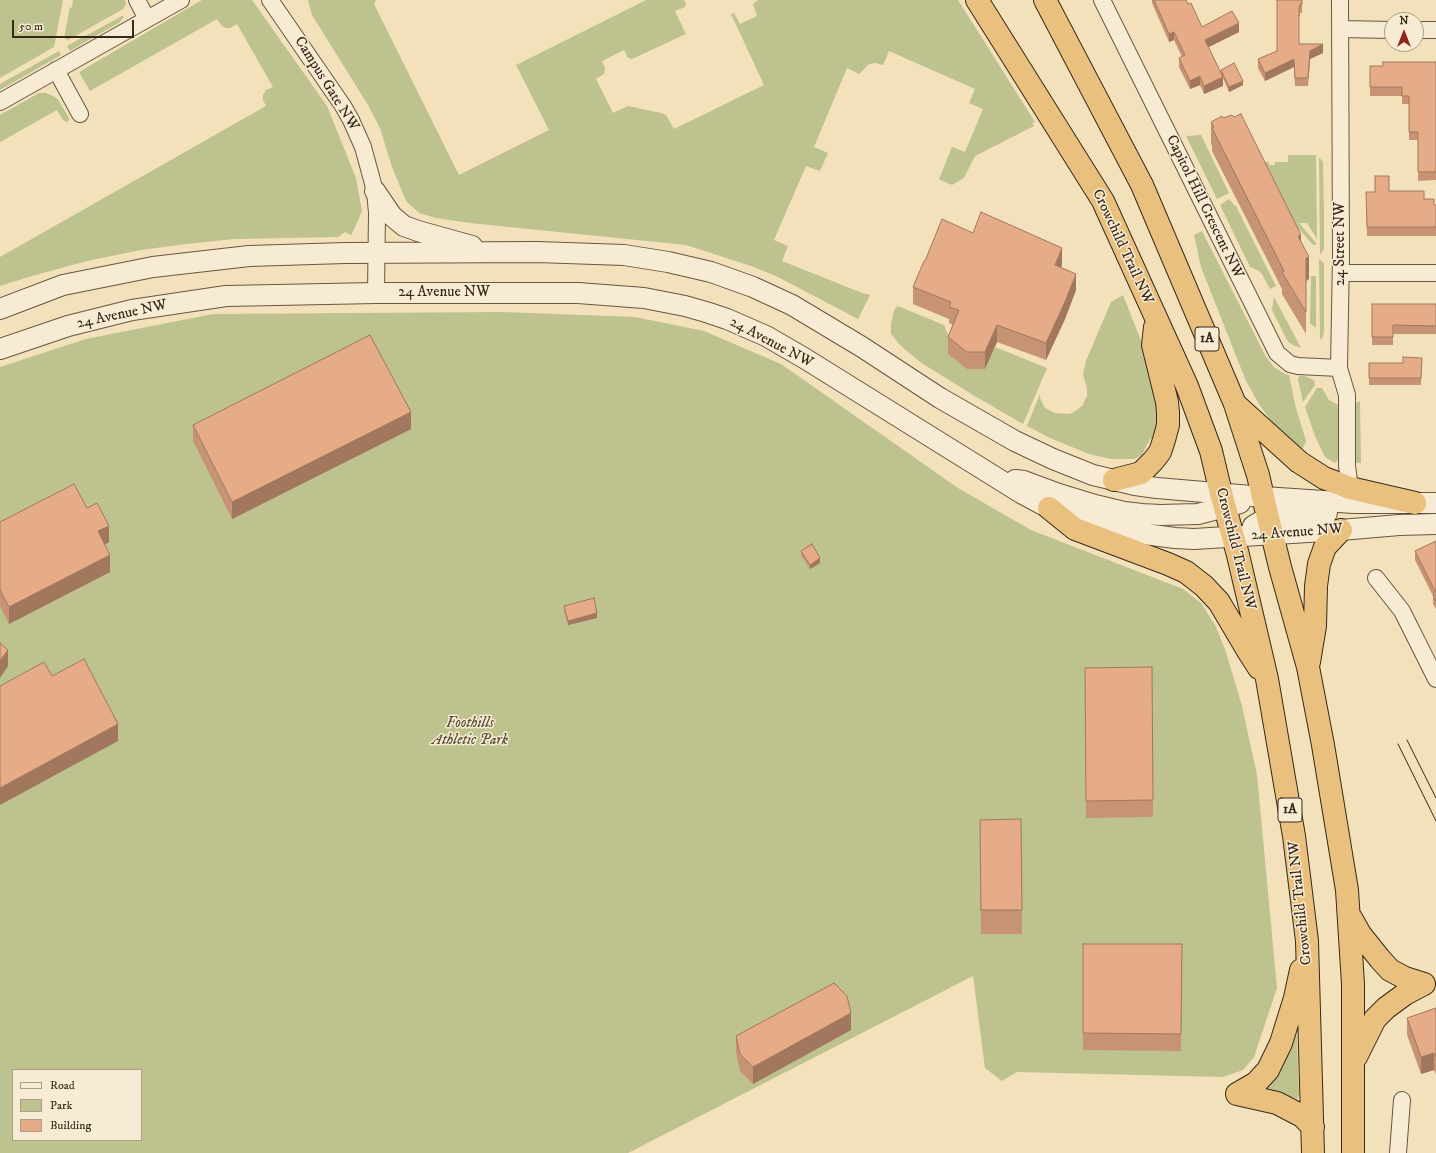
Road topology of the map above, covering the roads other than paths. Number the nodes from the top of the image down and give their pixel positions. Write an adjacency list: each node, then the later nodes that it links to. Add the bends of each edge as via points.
1 (137, 0): 8 (street)
2 (182, 0): 8 (street)
3 (270, 0): 16 (street, Campus Gate NW, via 351,120 363,147)
4 (977, 0): 23 (highway, Crowchild Trail NW / 1A, via 1103,201)
5 (1045, 0): 26 (highway, 1A, via 1142,185)
6 (1102, 0): 25 (street, Capitol Hill Crescent NW, via 1277,353 1290,364 1298,366)
7 (1340, 0): 9 (street, 24 Street NW)
8 (147, 19): 13 (street)
9 (1340, 29): 10 (street); 19 (street, 24 Street NW)
10 (1384, 30)
11 (1424, 30): 12 (street)
12 (1436, 30)
13 (56, 70): 14 (street); 15 (street)
14 (0, 102)
15 (80, 114)
16 (375, 191): 17 (street, via 392,216 404,226); 18 (street, Campus Gate NW)
17 (493, 252): 18 (street); 28 (street, via 624,255 711,272 754,287 792,305 940,398 1015,441 1093,475)
18 (376, 253): 21 (street, Campus Gate NW); 22 (street, via 249,256 153,267 63,285)
19 (1341, 273): 20 (street); 25 (street, 24 Street NW)
20 (1436, 273)
21 (376, 292): 24 (street, 24 Avenue NW, via 226,296 132,310 68,326); 27 (street, 24 Avenue NW, via 578,292 644,298 706,312 747,327 785,347)
22 (0, 309)
23 (1156, 319): 28 (highway, via 1153,345 1167,402 1168,425 1160,452 1153,461 1141,473); 30 (highway, Crowchild Trail NW / 1A, via 1187,386 1211,451)
24 (0, 349)
25 (1339, 368): 29 (street, 24 Street NW, via 1347,395 1346,449)
26 (1235, 404): 29 (highway, via 1299,462 1324,478); 34 (highway, 1A)
27 (999, 478): 30 (street, via 1024,481 1059,494 1124,512 1160,515 1198,514); 32 (street, 24 Avenue NW)
28 (1114, 480): 30 (street)
29 (1350, 488): 31 (highway)
30 (1223, 500): 34 (street); 37 (highway, Crowchild Trail NW / 1A)
31 (1426, 503): 34 (street, 24 Avenue NW, via 1354,502)
32 (1049, 508): 37 (street, 24 Avenue NW, via 1099,526 1129,532 1175,538); 41 (highway, via 1076,529 1186,572 1204,586 1218,602)
33 (1436, 512): 34 (street)
34 (1268, 516): 36 (street, 24 Avenue NW); 37 (street, 24 Avenue NW); 39 (highway, 1A)
35 (1436, 524): 36 (street, 24 Avenue NW)
36 (1341, 530): 39 (highway, via 1325,547 1319,564 1315,626)
37 (1233, 537): 41 (highway, Crowchild Trail NW / 1A)
38 (1376, 578): 40 (street, via 1402,611)
39 (1308, 667): 42 (highway, 1A, via 1347,890)
40 (1436, 678)
41 (1267, 679): 43 (highway, Crowchild Trail NW / 1A, via 1294,836)
42 (1349, 915): 44 (highway, via 1360,934 1390,970 1405,978); 45 (highway, 1A)
43 (1307, 942): 47 (highway, Crowchild Trail NW / 1A); 47 (highway, via 1295,998 1281,1043 1268,1070 1256,1083 1237,1094 1277,1103 1302,1116)
44 (1430, 984): 45 (highway, via 1405,994 1375,1019)
45 (1354, 1062): 49 (highway, 1A)
46 (1402, 1100): 50 (street)
47 (1313, 1127): 48 (highway, Crowchild Trail NW / 1A)
48 (1313, 1153)
49 (1353, 1153)
50 (1398, 1153)

